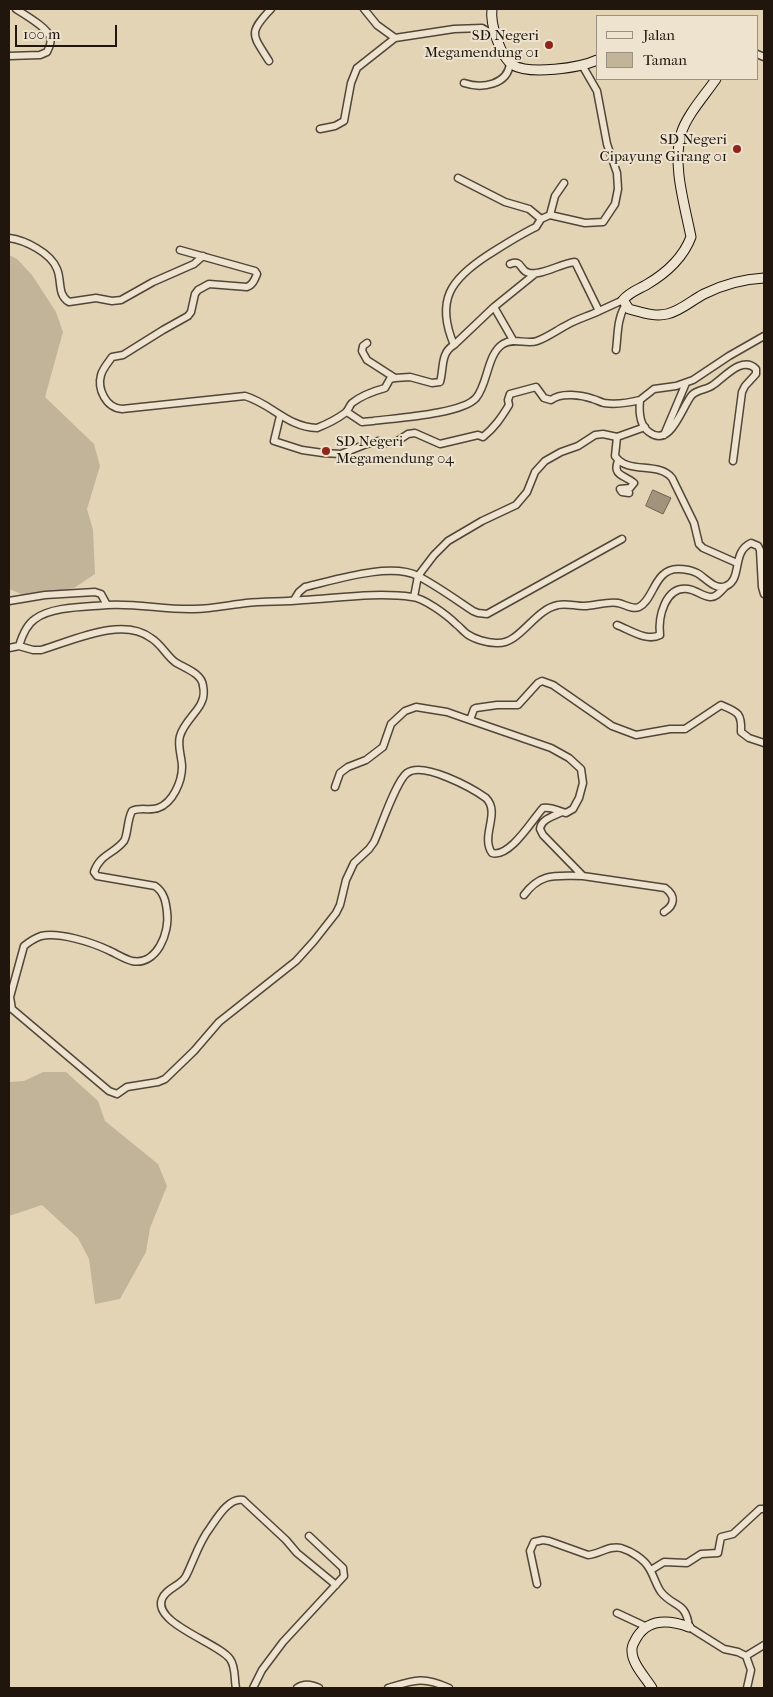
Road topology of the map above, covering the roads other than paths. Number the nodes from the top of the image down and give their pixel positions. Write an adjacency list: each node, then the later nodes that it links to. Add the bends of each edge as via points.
1 (16, 9): 7 (street, via 46,30 51,42 47,52 40,55)
2 (270, 9): 9 (street, via 255,32 255,40)
3 (364, 9): 6 (street, via 377,25)
4 (492, 9): 5 (street)
5 (496, 36): 6 (street, via 482,28); 10 (street)
6 (395, 38): 14 (street, via 357,68 344,121)
7 (9, 56)
8 (596, 60): 11 (street)
9 (269, 61)
10 (510, 62): 11 (street, via 520,68 535,69); 13 (street, via 509,71 502,80 476,86)
11 (582, 65): 17 (street, via 597,91 607,144 618,172 615,204 603,222 585,223)
12 (715, 80): 25 (street, via 681,135 678,157 691,237 688,246 662,275 629,293)
13 (464, 83)
14 (320, 129)
15 (458, 178): 18 (street, via 505,202 529,209)
16 (564, 183): 17 (street, via 555,196)
17 (550, 215): 18 (street)
18 (541, 219): 31 (street, via 536,227 469,267 455,282 447,299 446,313)
19 (9, 238): 21 (street, via 19,239 50,258 57,268 62,296 69,302 96,298 120,300 194,264)
20 (180, 250): 21 (street)
21 (203, 256): 37 (street, via 255,271 256,278 247,287 203,286 195,294 188,316 123,355 112,357 101,377 107,402 122,409 245,396 263,403)
22 (510, 264): 23 (street, via 519,263 524,271)
23 (536, 273): 26 (street); 27 (street, via 575,262)
24 (764, 278): 25 (street, via 733,283 667,314 640,313 628,309)
25 (624, 303): 27 (street); 32 (street)
26 (494, 307): 29 (street); 31 (street)
27 (599, 311): 29 (street, via 535,342)
28 (764, 336): 34 (street)
29 (513, 340): 36 (street, via 498,348 477,397 467,405 362,422)
30 (367, 343): 33 (street, via 362,351 367,360)
31 (454, 345): 33 (street, via 445,354 440,382)
32 (616, 350)
33 (395, 378): 36 (street, via 390,379 385,388 358,399)
34 (686, 383): 35 (street, via 654,389); 39 (street)
35 (640, 400): 37 (street, via 619,404 578,396 556,396 551,400 544,398 536,387 510,394 501,419 483,436 440,444 415,432 396,442 382,444 378,441 341,454 302,450 274,441); 38 (street, via 641,420)
36 (347, 412): 37 (street, via 317,428 296,424)
37 (280, 416)
38 (645, 427): 39 (street, via 648,432); 40 (street)
39 (664, 435): 42 (street, via 671,431 694,393 715,384 733,369 746,364 753,366 756,374 742,392)
40 (617, 437): 41 (street, via 614,452); 46 (street, via 595,435 545,461 516,504 448,541)
41 (618, 461): 43 (street, via 618,473 634,482 630,488 620,489); 45 (street, via 668,473 694,523 699,544)
42 (733, 461)
43 (629, 493)
44 (622, 539): 46 (street, via 487,614 473,611)
45 (737, 562): 47 (street, via 736,574); 48 (street, via 747,545 758,546)
46 (418, 576): 49 (street); 50 (street, via 394,572 360,573 303,587)
47 (725, 587): 49 (street, via 712,584 694,572 671,570 659,579 640,607 611,602 584,606 559,604 535,617 512,640 496,644 471,637 425,600); 53 (street, via 718,595 710,597 694,590 675,590 663,609 660,635 656,637 646,637)
48 (764, 594)
49 (414, 597): 50 (street)
50 (294, 600): 52 (street, via 194,609)
51 (9, 601): 52 (street, via 94,592 101,594)
52 (108, 604): 54 (street, via 42,614 27,627)
53 (617, 625)
54 (19, 646): 55 (street); 59 (street, via 41,650 91,633 136,630 152,638 167,656 203,683 202,702 180,737 182,768 173,794 158,808 132,811 124,842 96,864 94,872 96,876 155,886 161,890 168,914 164,938 147,959 132,961 79,940 41,936 24,946 10,996 12,1009 22,1019 109,1091 117,1094 127,1087 165,1079 219,1022 296,961 314,942 340,906 354,863 370,849 398,785 410,771 423,770 439,775 488,800 491,811 488,847 492,853 507,850 543,808 556,808)
55 (9, 648)
56 (470, 720): 57 (street, via 476,708 518,705 542,680 612,726 632,734 685,729 720,705 736,712 742,720 743,735); 58 (street, via 430,709 406,711 391,724 382,747 366,760 340,773); 59 (street, via 550,748 581,769 583,782 579,798 573,809 568,813)
57 (764, 743)
58 (335, 787)
59 (562, 812): 60 (street, via 544,820 540,829)
60 (583, 876): 61 (street, via 541,879); 62 (street, via 665,888 674,897)
61 (524, 895)
62 (664, 912)
63 (764, 1509): 65 (street, via 760,1509 733,1534 721,1538 718,1553 701,1554 687,1563 664,1562)
64 (309, 1536): 67 (street, via 343,1568 344,1576)
65 (650, 1570): 66 (street, via 640,1558 619,1547 588,1555 538,1540 530,1551); 70 (street, via 660,1591 684,1609)
66 (537, 1584)
67 (336, 1585): 73 (street, via 297,1553 243,1500 238,1499 224,1509 206,1532 185,1578 163,1596 161,1602 167,1616 182,1629 221,1649 231,1660); 74 (street, via 283,1642)
68 (617, 1612): 69 (street)
69 (647, 1627): 70 (street, via 661,1621); 79 (street, via 636,1638 632,1651)
70 (689, 1627): 72 (street, via 724,1649)
71 (764, 1645): 72 (street)
72 (746, 1656): 80 (street, via 751,1670)
73 (236, 1688)
74 (253, 1688)
75 (296, 1688): 76 (street, via 305,1684)
76 (319, 1688)
77 (388, 1688): 78 (street, via 423,1679)
78 (449, 1688)
79 (652, 1688)
80 (747, 1688)

